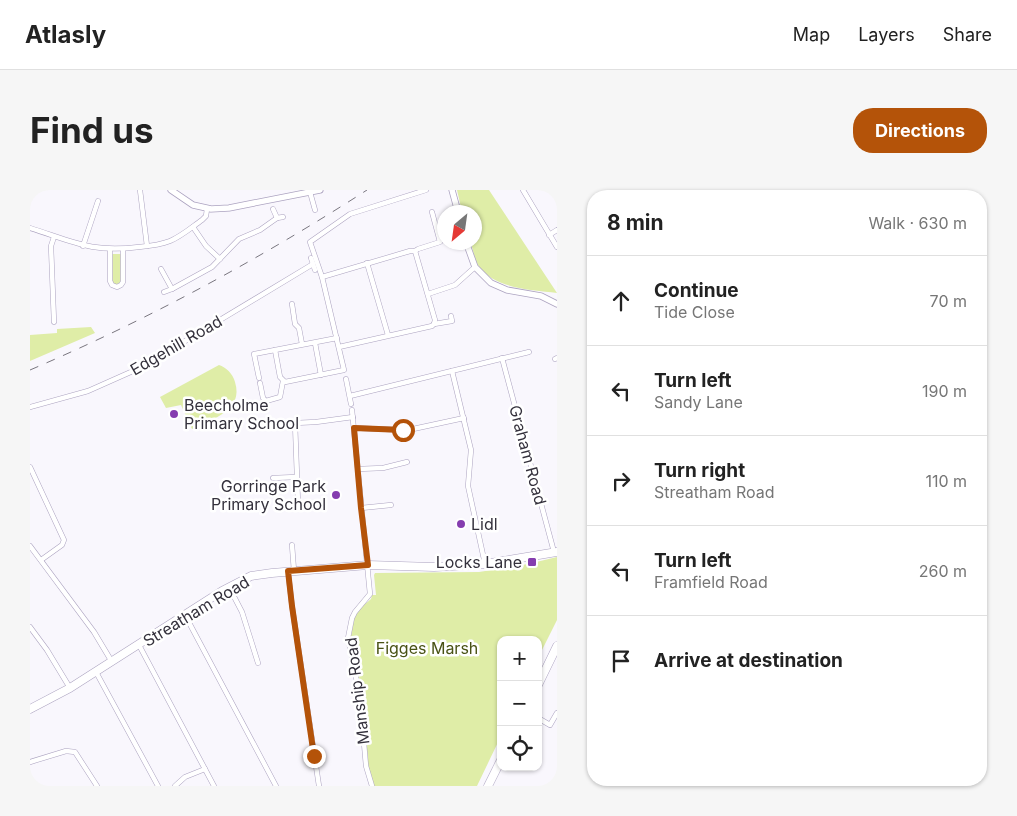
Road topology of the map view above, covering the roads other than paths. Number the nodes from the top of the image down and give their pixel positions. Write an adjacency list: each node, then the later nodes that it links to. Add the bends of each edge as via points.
1 (140, 190): 24 (street)
2 (171, 190): 12 (street, via 193,205)
3 (320, 190): 7 (street)
4 (426, 190): 30 (street, via 358,211 335,224 310,241)
5 (452, 190): 11 (street)
6 (523, 190): 21 (street)
7 (310, 192): 10 (street); 12 (street, via 229,208)
8 (98, 201): 23 (street)
9 (319, 203): 10 (street)
10 (313, 204): 14 (street)
11 (456, 205)
12 (207, 209): 18 (street, via 204,219)
13 (274, 209): 17 (street)
14 (315, 210)
15 (432, 212): 29 (street, via 440,242)
16 (283, 217): 17 (street)
17 (277, 218): 31 (street, via 239,239)
18 (193, 227): 24 (street, via 169,242); 31 (street)
19 (30, 228): 22 (street)
20 (557, 230): 21 (street)
21 (550, 235): 25 (street)
22 (54, 236): 23 (street); 42 (street, via 51,246)
23 (83, 246): 27 (street)
24 (147, 246): 26 (street)
25 (557, 247)
26 (123, 249): 27 (street); 27 (street, via 123,282 117,287 110,281)
27 (110, 250)
28 (468, 250): 33 (street)
29 (415, 252): 32 (street, via 410,250); 38 (street)
30 (313, 256): 35 (street); 57 (street, Edgehill Road, via 314,267 142,367 88,391)
31 (220, 259): 36 (street, via 208,270)
32 (367, 263): 35 (street); 44 (street)
33 (474, 268): 38 (street, via 455,285); 40 (street, via 499,287 542,296)
34 (161, 269): 36 (street)
35 (322, 277): 45 (street)
36 (172, 288): 37 (street)
37 (164, 292)
38 (428, 294): 43 (street)
39 (292, 304): 47 (street)
40 (557, 304)
41 (450, 316): 43 (street, via 452,321)
42 (54, 322)
43 (434, 324): 44 (street)
44 (388, 335): 48 (street)
45 (337, 338): 46 (street); 48 (street)
46 (315, 343): 47 (street); 53 (street)
47 (302, 344): 49 (street)
48 (339, 347): 53 (street, via 344,370)
49 (274, 350): 55 (street); 55 (street, via 254,354 263,398 266,401 280,397)
50 (529, 352): 51 (street)
51 (502, 358): 52 (street); 73 (street, Graham Road)
52 (452, 371): 56 (street); 59 (street)
53 (321, 375): 55 (street)
54 (346, 379): 56 (street, Manship Road)
55 (283, 381)
56 (350, 396): 58 (street, Manship Road)
57 (30, 407)
58 (353, 417): 60 (street, Manship Road); 66 (street, via 295,423)
59 (464, 418): 61 (street); 75 (street, via 472,450 468,486)
60 (354, 428): 62 (street); 65 (street, Manship Road)
61 (413, 429)
62 (403, 430)
63 (408, 462): 65 (street)
64 (30, 467): 74 (street, via 64,540)
65 (358, 469): 70 (street, Manship Road)
66 (296, 476): 67 (street); 68 (street)
67 (273, 478)
68 (298, 503)
69 (391, 505): 70 (street)
70 (361, 508): 76 (street, Manship Road)
71 (292, 545): 77 (street)
72 (30, 546): 74 (street)
73 (555, 552): 75 (main road, Streatham Road)
74 (40, 560): 83 (street, via 94,632)
75 (485, 564): 76 (main road, Streatham Road)
76 (368, 568): 77 (main road, Streatham Road); 100 (street, Manship Road, via 370,594 355,612 348,638 360,697 366,766)
77 (291, 571): 78 (main road, Streatham Road, via 251,576); 99 (street, via 292,606)
78 (228, 587): 79 (main road, Streatham Road); 84 (street, via 242,612)
79 (184, 616): 81 (main road, Streatham Road); 98 (street)
80 (30, 627): 87 (street)
81 (139, 645): 83 (main road, Streatham Road); 93 (street)
82 (557, 646): 86 (main road)
83 (112, 662): 85 (main road, Streatham Road)
84 (258, 663)
85 (96, 672): 87 (main road, Streatham Road); 95 (street)
86 (540, 681)
87 (70, 688): 88 (main road, Streatham Road)
88 (30, 709)
89 (557, 714): 90 (street, via 550,725)
90 (542, 720)
91 (30, 762): 94 (street, via 66,751 74,752)
92 (497, 768): 101 (main road)
93 (205, 769): 96 (street); 97 (street)
94 (97, 786)
95 (158, 786)
96 (174, 786)
97 (214, 786)
98 (276, 786)
99 (319, 786)
100 (372, 786)
101 (488, 786)

